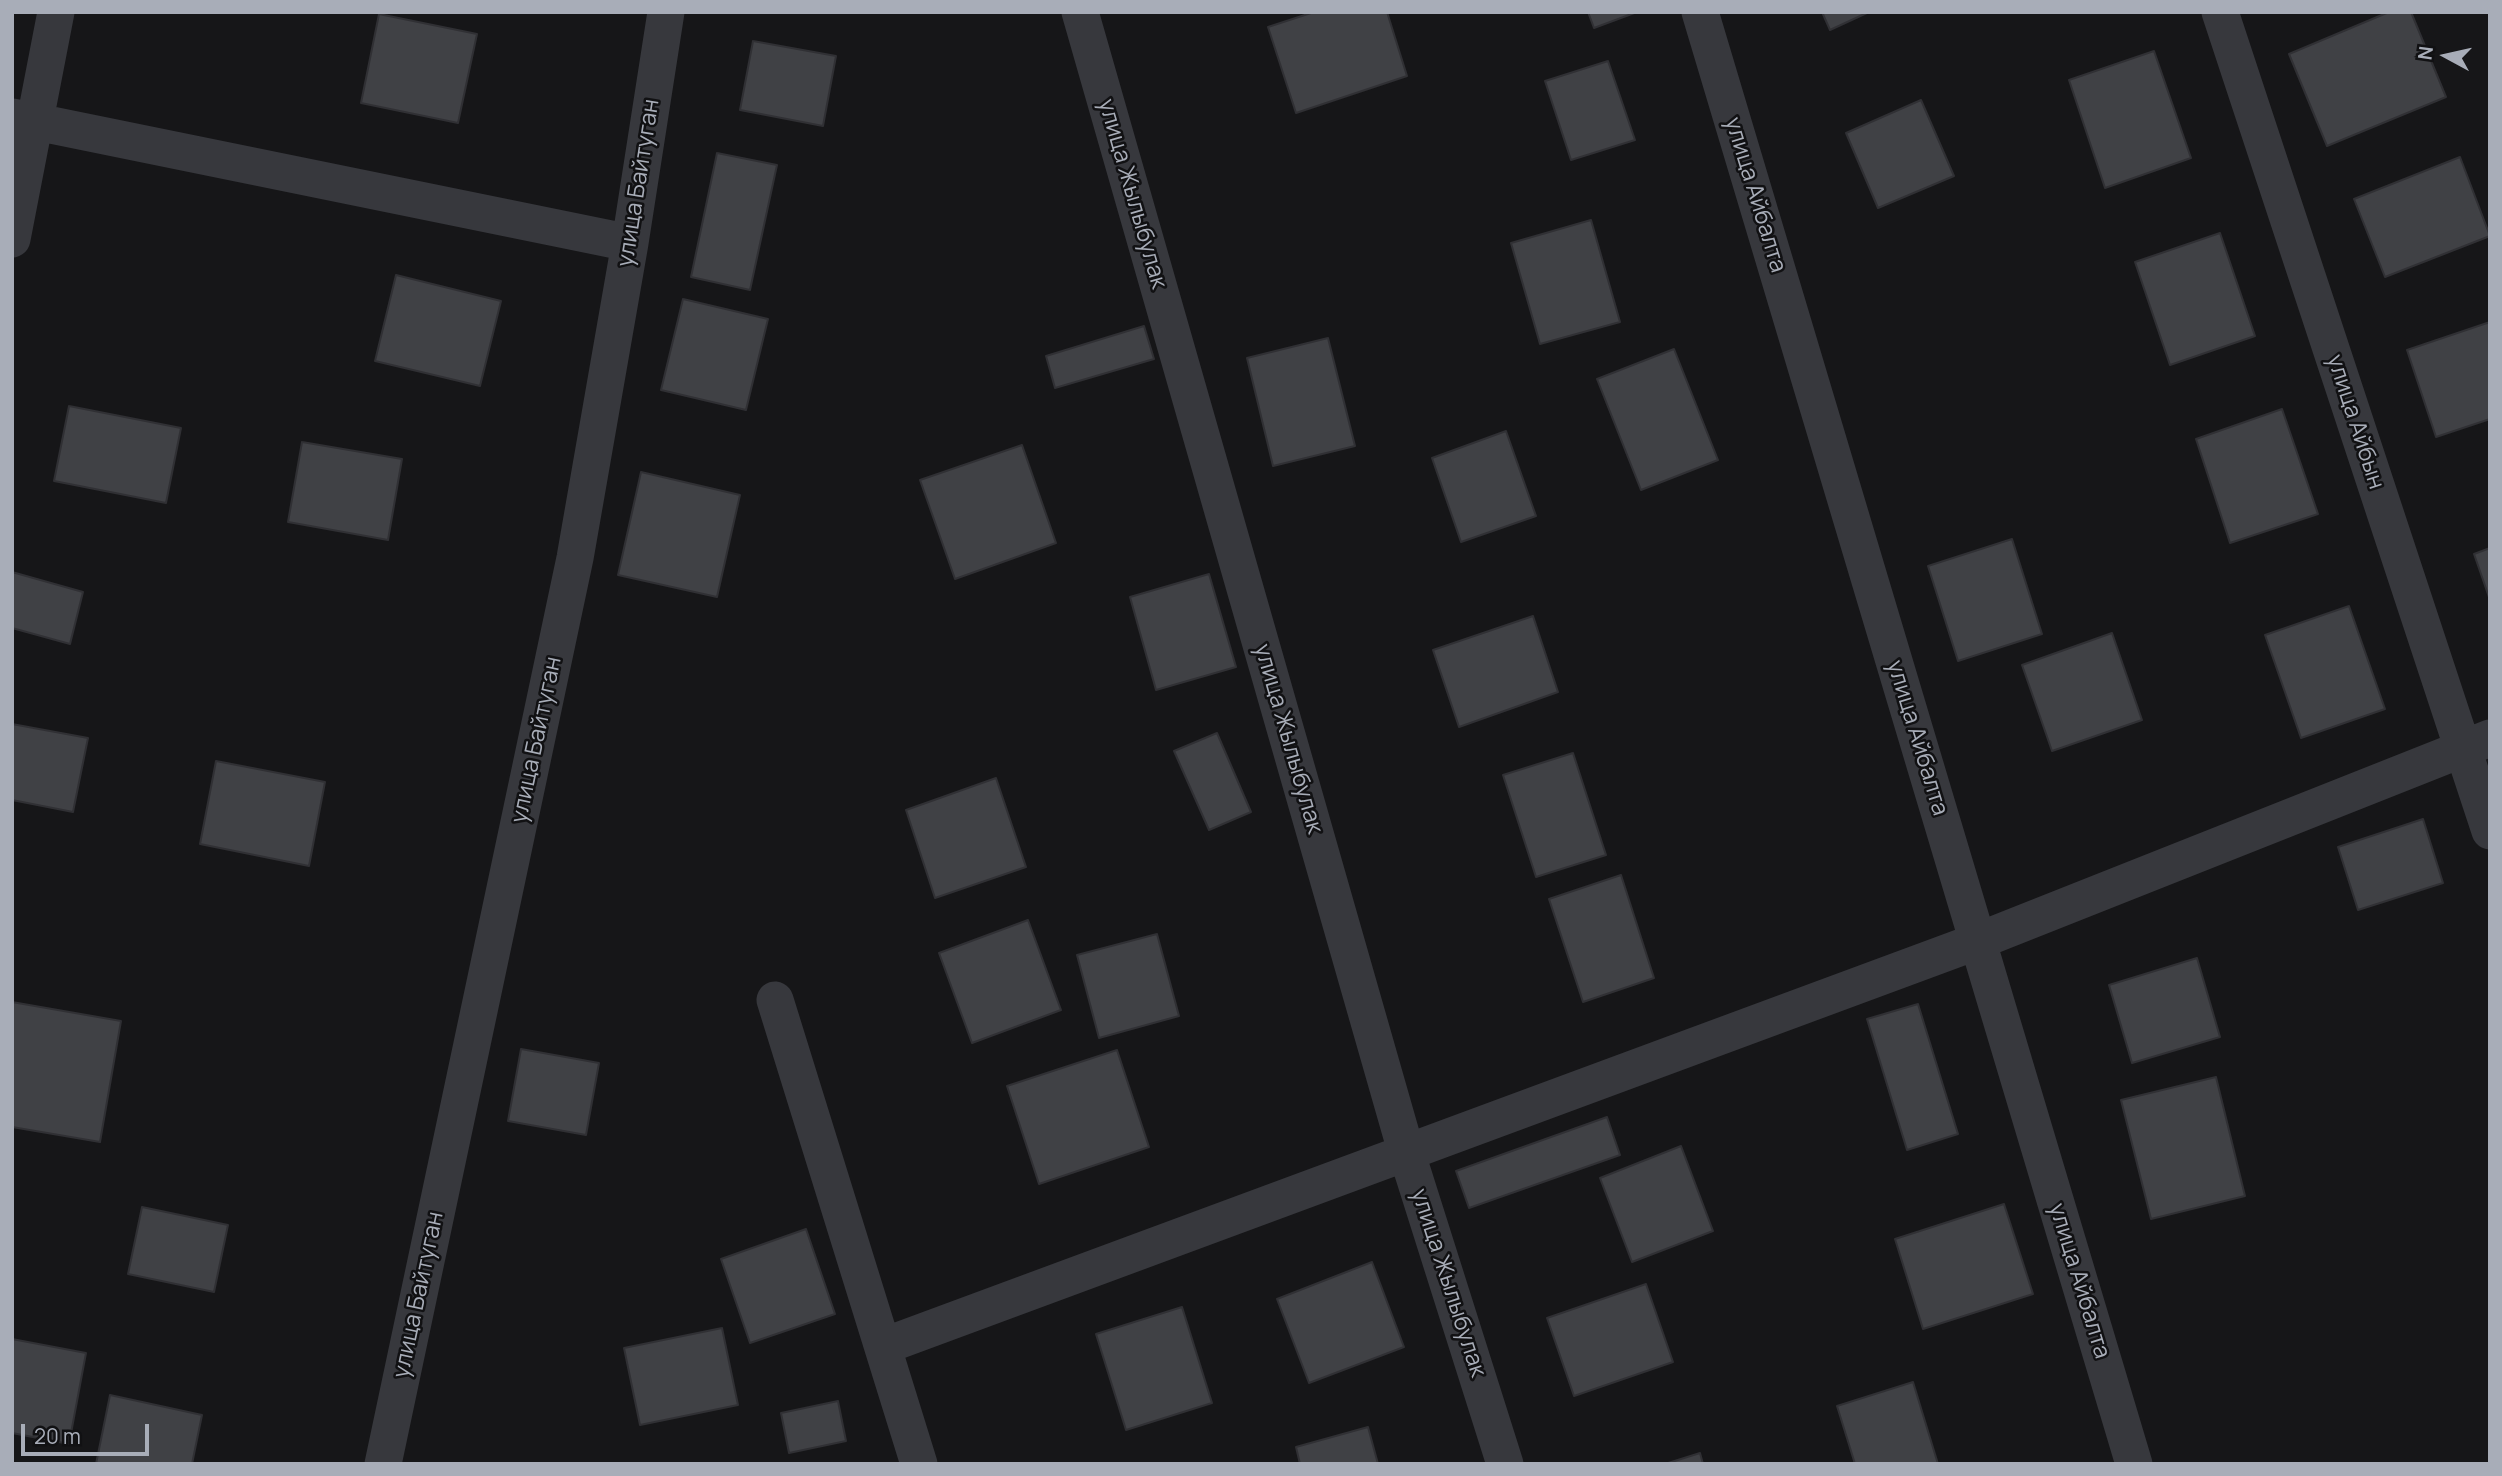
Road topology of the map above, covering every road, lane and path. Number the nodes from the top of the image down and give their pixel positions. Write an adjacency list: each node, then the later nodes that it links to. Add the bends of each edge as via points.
1 (56, 12): 6 (street)
2 (666, 12): 8 (street, улица Байтуган)
3 (1080, 12): 13 (street, улица Жылыбулак)
4 (1700, 12): 11 (street, улица Айбалта)
5 (2220, 12): 9 (street, улица Айбын)
6 (24, 119): 7 (street); 8 (street)
7 (12, 239)
8 (631, 243): 15 (street, улица Байтуган, via 575,558)
9 (2476, 743): 10 (street, улица Айбын); 11 (street)
10 (2490, 831)
11 (1978, 941): 13 (street); 18 (street, улица Айбалта)
12 (775, 1000): 14 (street)
13 (1406, 1152): 14 (street); 17 (street, улица Жылыбулак)
14 (884, 1346): 16 (street)
15 (383, 1464)
16 (919, 1464)
17 (1505, 1464)
18 (2134, 1464)

